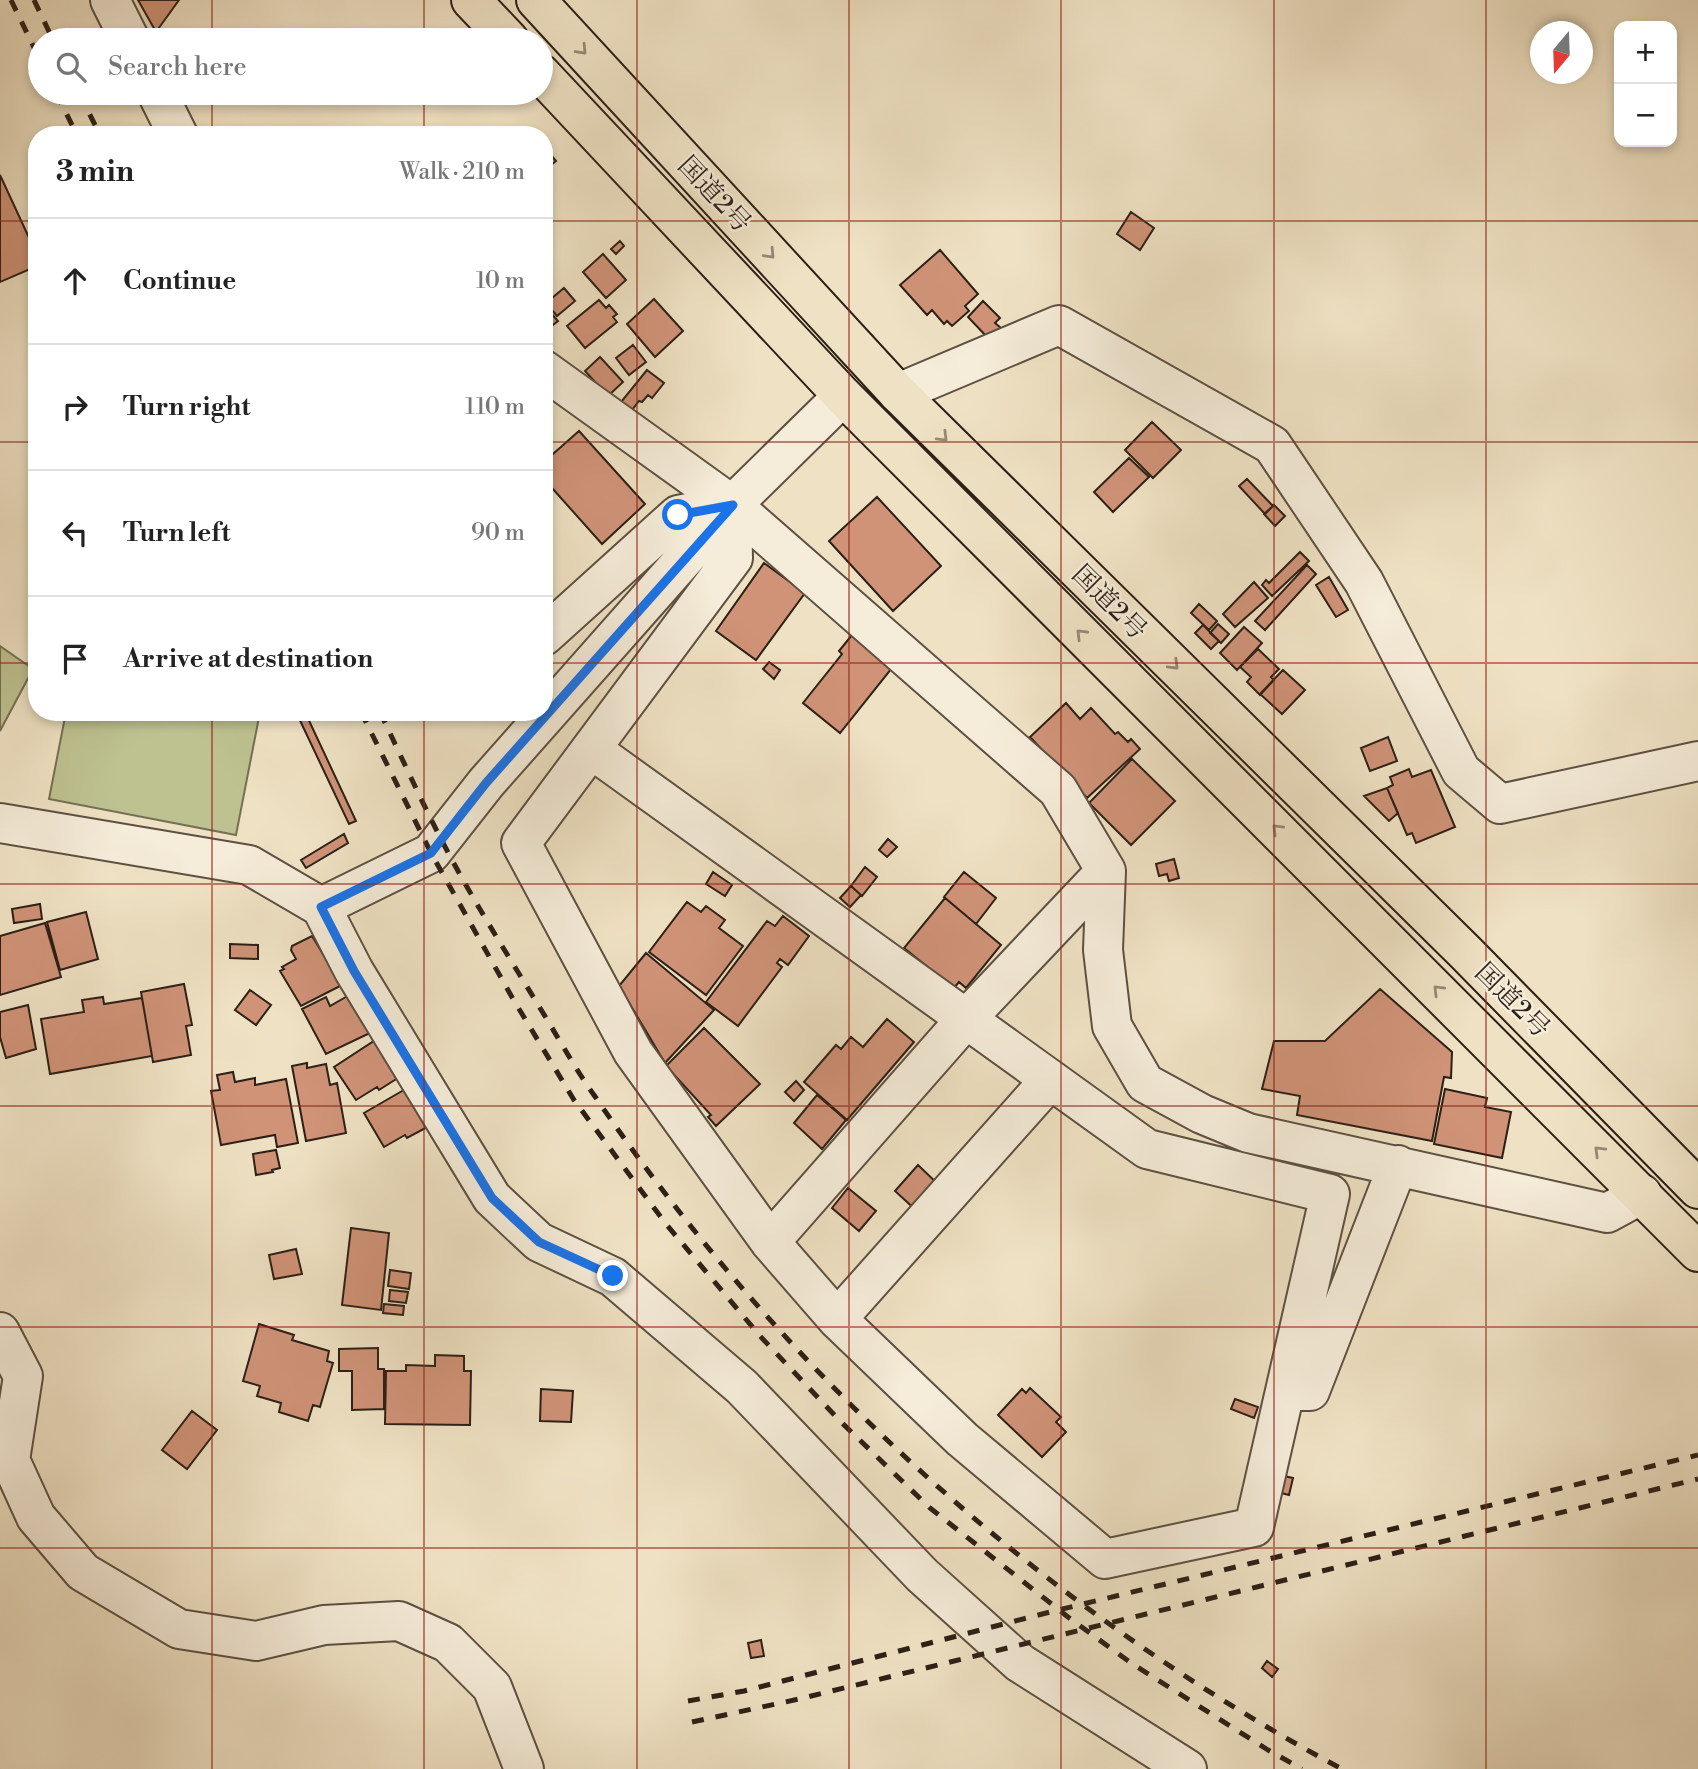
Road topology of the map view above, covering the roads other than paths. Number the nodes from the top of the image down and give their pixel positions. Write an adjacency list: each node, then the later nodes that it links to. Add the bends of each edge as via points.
1 (110, 0): 4 (street)
2 (471, 0): 5 (highway)
3 (536, 0): 10 (highway, 国道2号, one-way to 10)
4 (124, 28)
5 (498, 28)
6 (553, 87): 11 (highway, 国道2号)
7 (163, 105): 8 (street)
8 (174, 126)
9 (553, 376): 12 (street)
10 (898, 393): 17 (street, via 1059,325 1272,445 1364,582 1461,771 1500,804); 24 (highway, 国道2号, one-way to 24, via 1445,932)
11 (844, 396): 12 (street); 25 (highway, 国道2号, one-way to 11)
12 (733, 505): 13 (street, via 678,515); 14 (street); 16 (street, via 733,558); 19 (street, via 1058,790)
13 (553, 628)
14 (553, 708)
15 (541, 721): 20 (street, via 431,853)
16 (592, 749): 21 (street); 26 (street, via 521,843 633,1052)
17 (1698, 761)
18 (0, 823): 20 (street, via 249,865)
19 (1106, 871): 21 (street); 23 (street, via 1103,950 1112,1026 1146,1083 1248,1133)
20 (321, 907): 32 (street, via 354,971 492,1198 539,1242 613,1276 743,1387 922,1575 1020,1663)
21 (967, 1019): 22 (street); 26 (street)
22 (1050, 1080): 28 (street); 30 (street, via 1147,1149 1330,1194)
23 (1398, 1165): 25 (street, via 1607,1213); 30 (street, via 1310,1391)
24 (1698, 1189)
25 (1642, 1194): 27 (highway, 国道2号)
26 (770, 1242): 28 (street)
27 (1698, 1252)
28 (837, 1319): 30 (street, via 962,1438 1105,1559 1254,1527)
29 (0, 1332): 31 (street, via 23,1376 10,1460 36,1517 83,1572 179,1629 256,1641 324,1625 399,1621 448,1643 492,1687)
30 (1285, 1391)
31 (524, 1769)
32 (1187, 1769)

